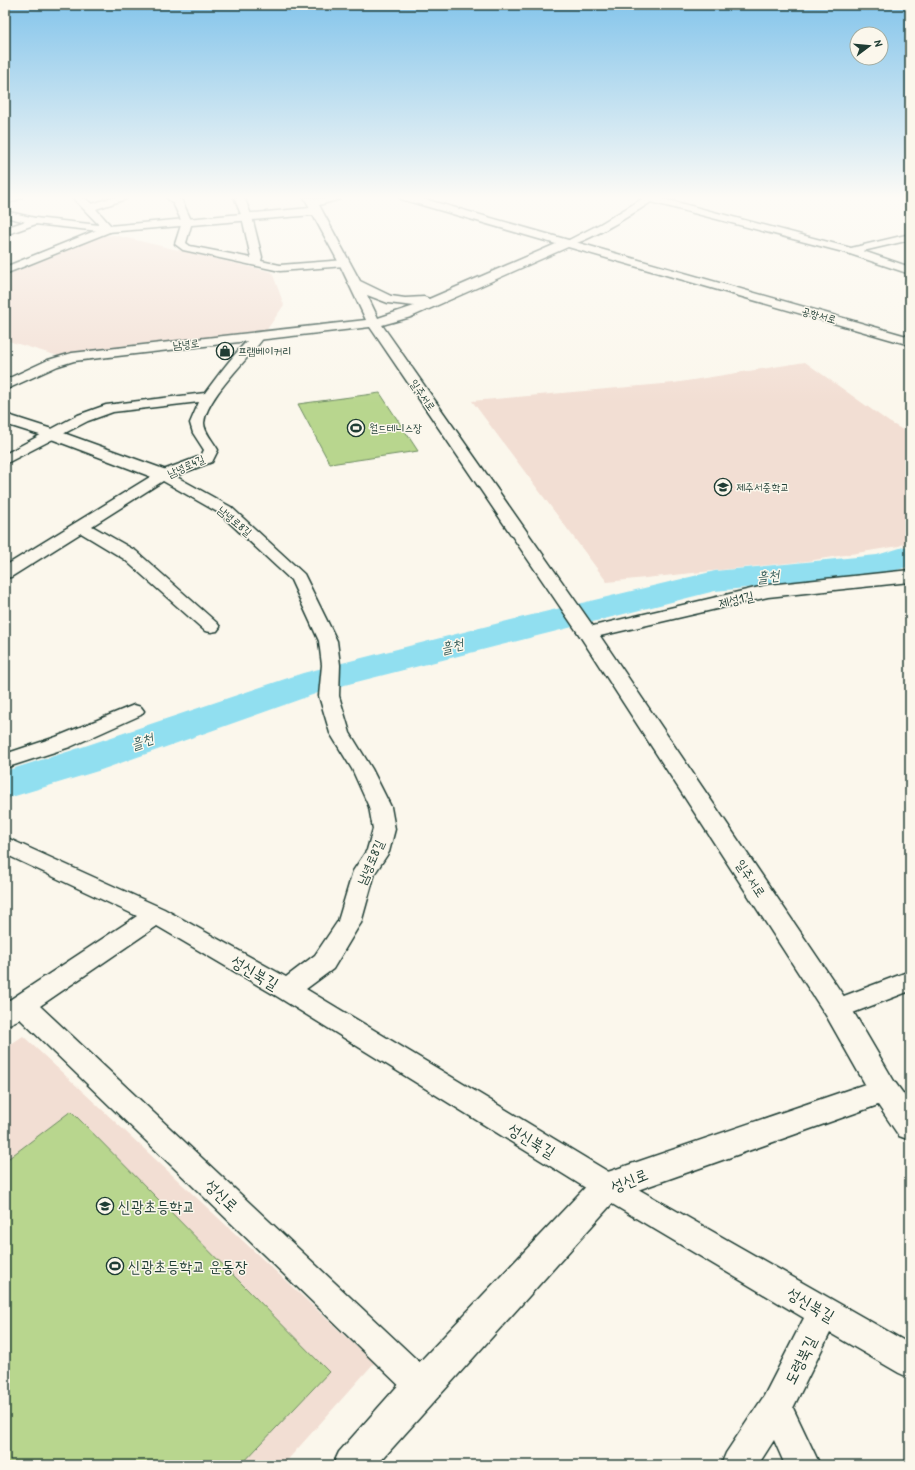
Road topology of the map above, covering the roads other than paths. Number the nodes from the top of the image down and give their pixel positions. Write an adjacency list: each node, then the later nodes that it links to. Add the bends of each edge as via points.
1 (18, 266): 8 (street)
2 (268, 266): 3 (street, via 280,268)
3 (312, 266)
4 (347, 266): 10 (street, 일주서로)
5 (516, 266): 11 (street, 남녕로)
6 (648, 266): 14 (street, 공항서로)
7 (894, 266): 9 (street)
8 (5, 271)
9 (910, 271)
10 (355, 283): 11 (street, via 391,301); 12 (street, 일주서로)
11 (442, 298): 12 (street, 남녕로, via 406,314)
12 (374, 324): 13 (street, 남녕로); 25 (street, 일주서로)
13 (258, 337): 15 (street, 남녕로, via 72,357 53,363); 16 (street, 남녕로4길)
14 (910, 340)
15 (5, 386)
16 (209, 397): 18 (street, via 111,408 83,418); 20 (street, 남녕로4길, via 198,414 197,424 211,450 207,459)
17 (5, 419): 18 (street, 남녕로8길)
18 (52, 434): 19 (street); 20 (street, 남녕로8길)
19 (5, 460)
20 (163, 475): 21 (street, 남녕로4길); 31 (street, 남녕로8길, via 225,510 298,578 328,641 332,665 329,696 340,733 380,807 384,829 378,852 364,871 349,923 324,962)
21 (82, 526): 22 (street, 남녕로4길); 24 (street, via 130,555)
22 (5, 573)
23 (910, 576): 25 (street, 제성1길, via 768,592)
24 (211, 627)
25 (588, 633): 32 (street, 일주서로)
26 (134, 711): 27 (street, via 63,742)
27 (5, 761)
28 (6, 846): 29 (street, 성신북길)
29 (156, 915): 31 (street, 성신북길); 33 (street)
30 (910, 981): 32 (street)
31 (286, 990): 36 (street, 성신북길)
32 (838, 1008): 34 (street, 일주서로)
33 (14, 1011): 39 (street, 성신로)
34 (884, 1090): 35 (street, 일주서로); 36 (street, 성신로)
35 (910, 1127)
36 (607, 1186): 37 (street, 성신북길); 39 (street, 성신로)
37 (824, 1312): 38 (street, 성신북길); 40 (street, 도령북길)
38 (910, 1362)
39 (422, 1386): 41 (street, 성신로)
40 (776, 1408): 42 (street, 도령북길); 43 (street)
41 (352, 1465)
42 (738, 1465)
43 (803, 1465)

